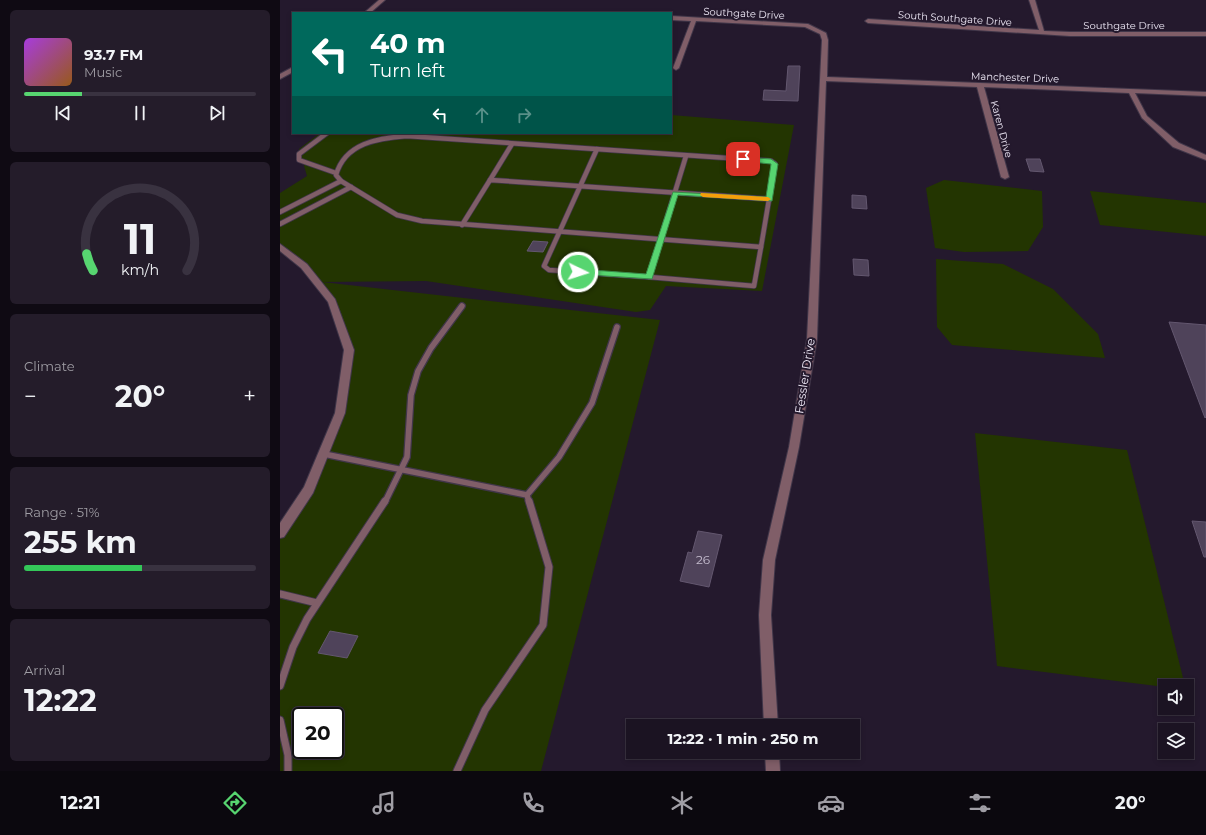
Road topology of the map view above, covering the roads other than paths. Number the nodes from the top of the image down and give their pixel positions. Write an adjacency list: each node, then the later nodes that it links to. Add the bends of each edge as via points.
1 (382, 0): 3 (street)
2 (1032, 0): 8 (street)
3 (368, 12)
4 (672, 18): 5 (street, Southgate Drive)
5 (694, 20): 7 (street, Southgate Drive, via 806,25); 10 (street)
6 (868, 21): 8 (street, South Southgate Drive)
7 (816, 28): 13 (street, Fessler Drive, via 824,33 825,40)
8 (1042, 32): 9 (street, Southgate Drive)
9 (1206, 34)
10 (676, 68)
11 (292, 70): 12 (street)
12 (280, 77)
13 (823, 80): 14 (street, Manchester Drive); 48 (street, Fessler Drive, via 812,339 794,447 769,560 765,615)
14 (980, 86): 15 (street, Manchester Drive); 24 (street, Karen Drive)
15 (1132, 91): 16 (street, Manchester Drive); 22 (street, via 1144,117 1176,145)
16 (1206, 94)
17 (326, 134): 23 (lane, via 299,154 299,160)
18 (392, 135): 19 (lane); 23 (lane, via 359,146 345,156 337,166)
19 (512, 144): 20 (lane); 25 (lane)
20 (597, 149): 21 (lane); 27 (lane)
21 (686, 156): 29 (lane); 30 (lane, via 771,161 775,164)
22 (1206, 158)
23 (336, 173): 26 (lane)
24 (1004, 177)
25 (490, 180): 27 (lane); 33 (lane)
26 (341, 181): 28 (lane); 31 (lane)
27 (580, 186): 29 (lane); 34 (lane)
28 (351, 187): 32 (lane); 33 (lane, via 398,215 422,221)
29 (676, 193): 30 (lane); 35 (lane)
30 (769, 199): 36 (lane)
31 (280, 212)
32 (280, 224)
33 (462, 225): 34 (lane)
34 (558, 232): 35 (lane); 38 (lane, via 544,266 546,269)
35 (660, 240): 36 (lane); 38 (lane)
36 (762, 247): 38 (lane, via 754,286)
37 (280, 248): 41 (street, via 304,266 332,301 349,350 340,413)
38 (649, 277)
39 (462, 306): 42 (lane, via 421,366 412,393 408,441)
40 (617, 327): 43 (lane, via 592,403 559,457)
41 (324, 454): 42 (lane); 44 (street, via 309,490)
42 (402, 469): 43 (lane); 46 (lane, via 373,520)
43 (527, 495): 52 (lane, via 549,567 543,624 520,662 485,710)
44 (280, 533)
45 (280, 594): 46 (lane)
46 (317, 602): 47 (lane, via 290,653)
47 (280, 686)
48 (771, 719)
49 (280, 720): 51 (lane, via 288,755)
50 (772, 759): 53 (street)
51 (288, 771)
52 (457, 771)
53 (773, 771)

